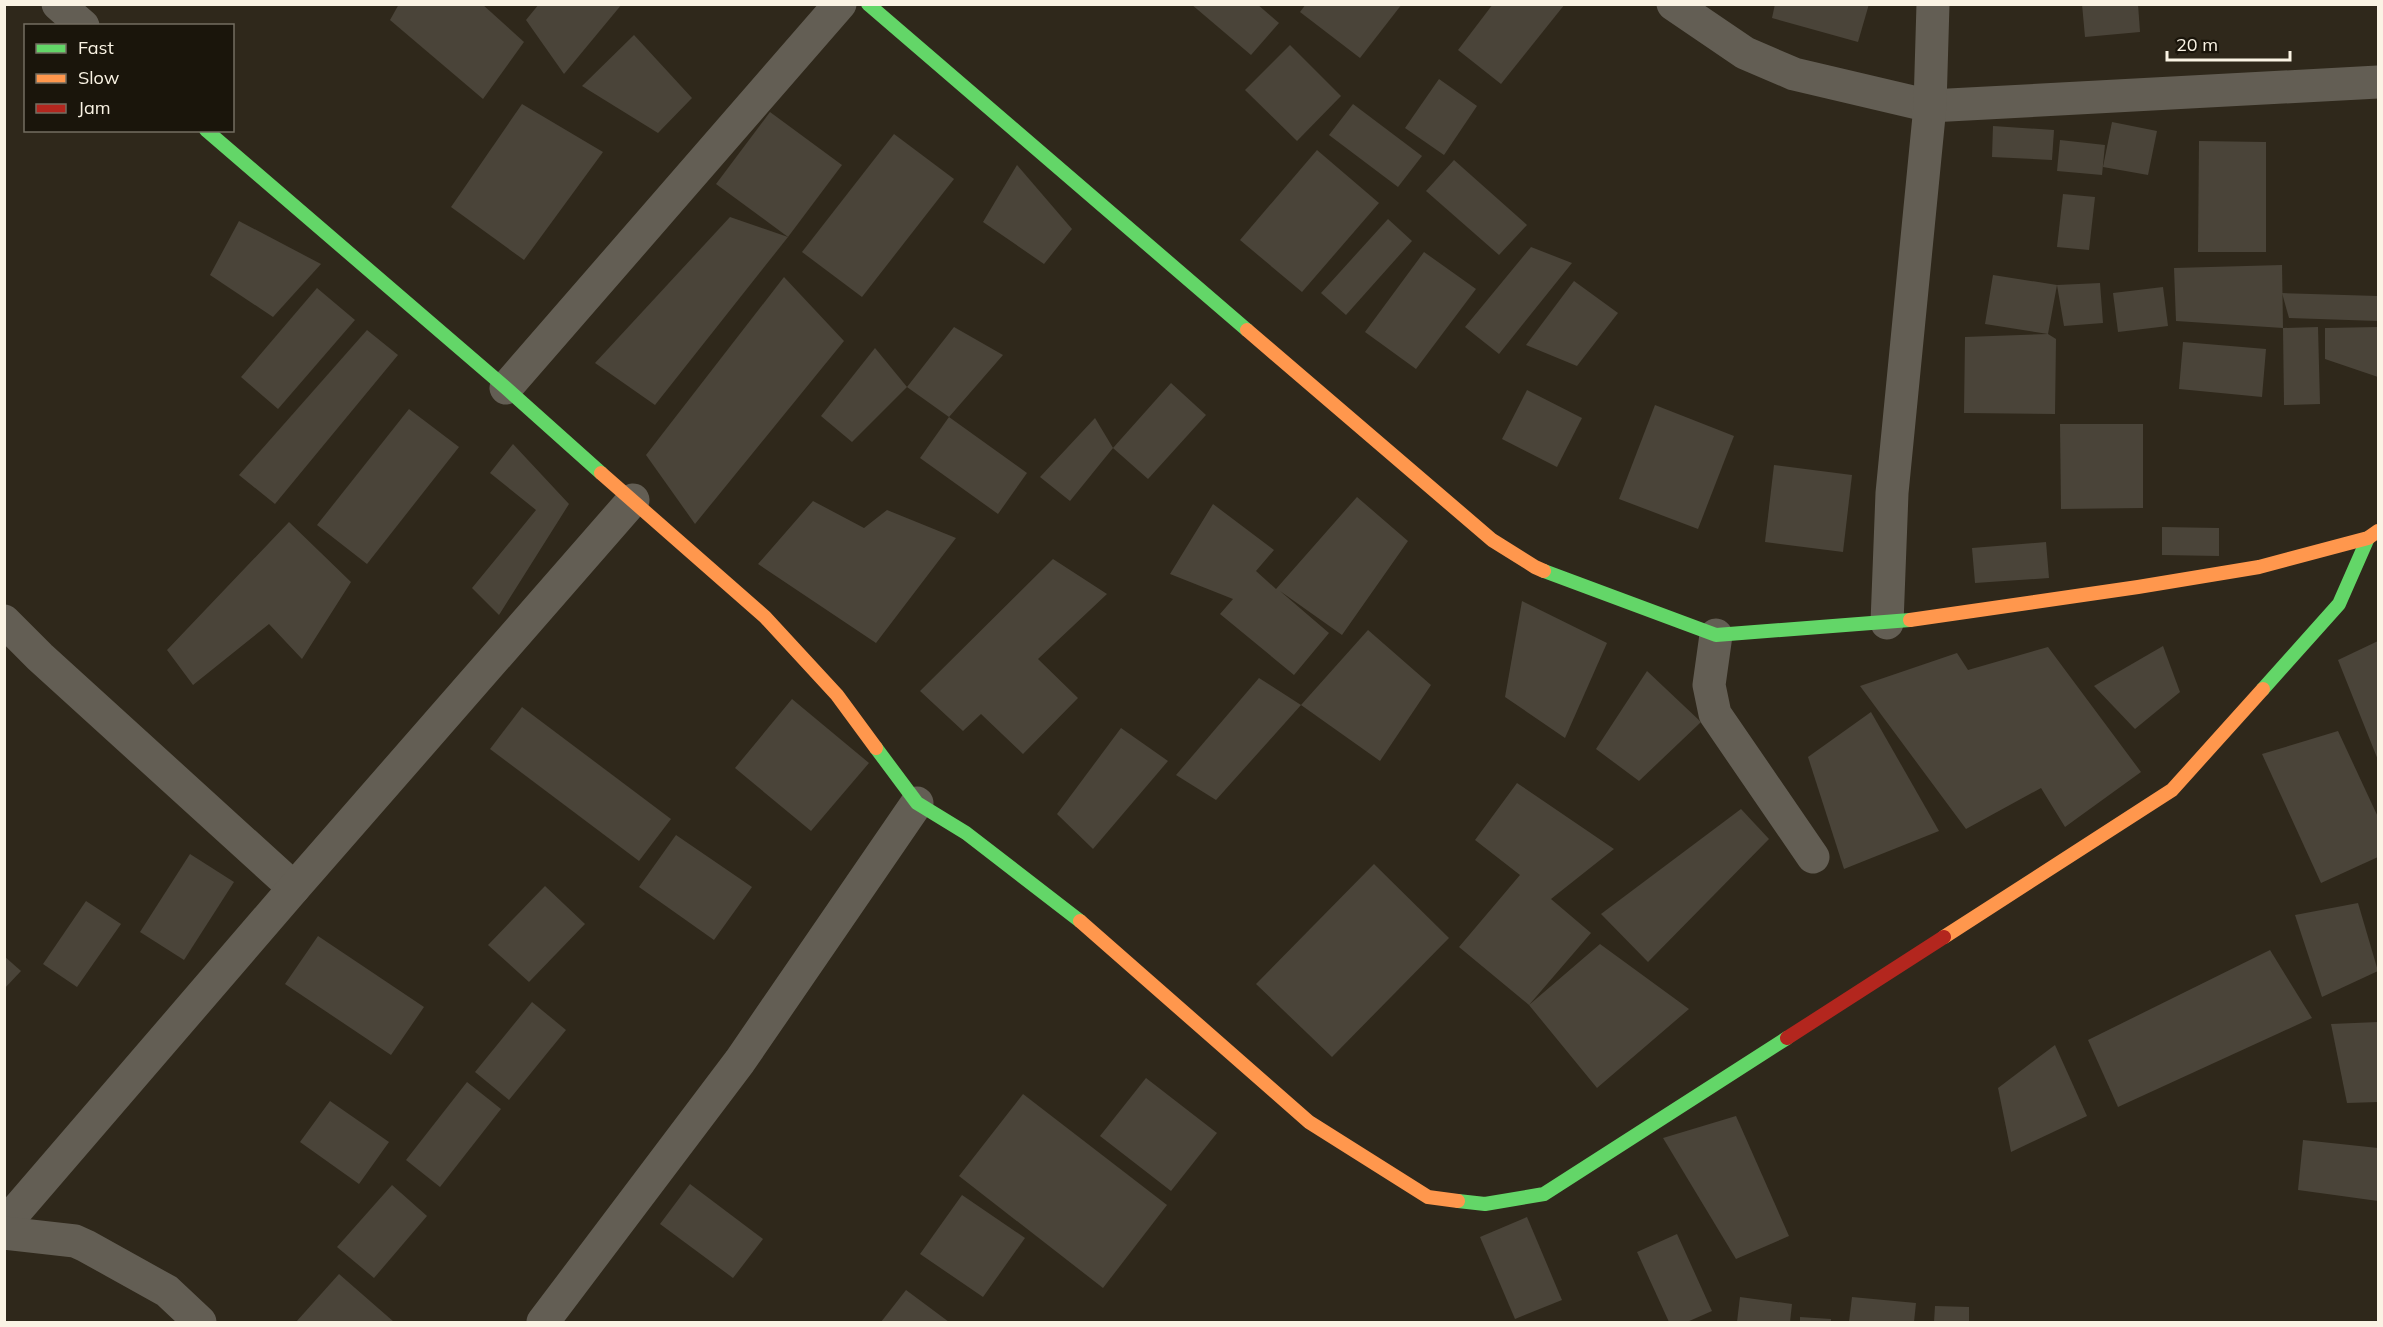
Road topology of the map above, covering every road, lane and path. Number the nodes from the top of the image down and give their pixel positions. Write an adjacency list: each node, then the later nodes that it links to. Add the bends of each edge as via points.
1 (58, 4): 6 (street)
2 (840, 4): 10 (street)
3 (868, 4): 15 (street, via 1492,540 1535,567)
4 (1673, 4): 8 (street, via 1746,53 1794,74)
5 (1933, 4): 8 (street)
6 (81, 24)
7 (2379, 82): 8 (street)
8 (1930, 106): 14 (street, via 1892,493)
9 (208, 132): 10 (street)
10 (506, 388): 11 (street)
11 (633, 500): 16 (street, via 765,617 837,695); 18 (street)
12 (2373, 535): 14 (street, via 2259,567); 16 (street, via 2339,604 2172,790 1544,1194 1485,1204 1428,1197 1309,1122 1069,912 966,833)
13 (4, 621): 18 (street)
14 (1887, 623): 15 (street)
15 (1716, 635): 17 (street, via 1709,685 1715,714)
16 (917, 803): 22 (street, via 740,1061)
17 (1813, 857)
18 (294, 888): 19 (street)
19 (4, 1225)
20 (4, 1233): 21 (street, via 87,1245 167,1291)
21 (200, 1323)
22 (543, 1323)

